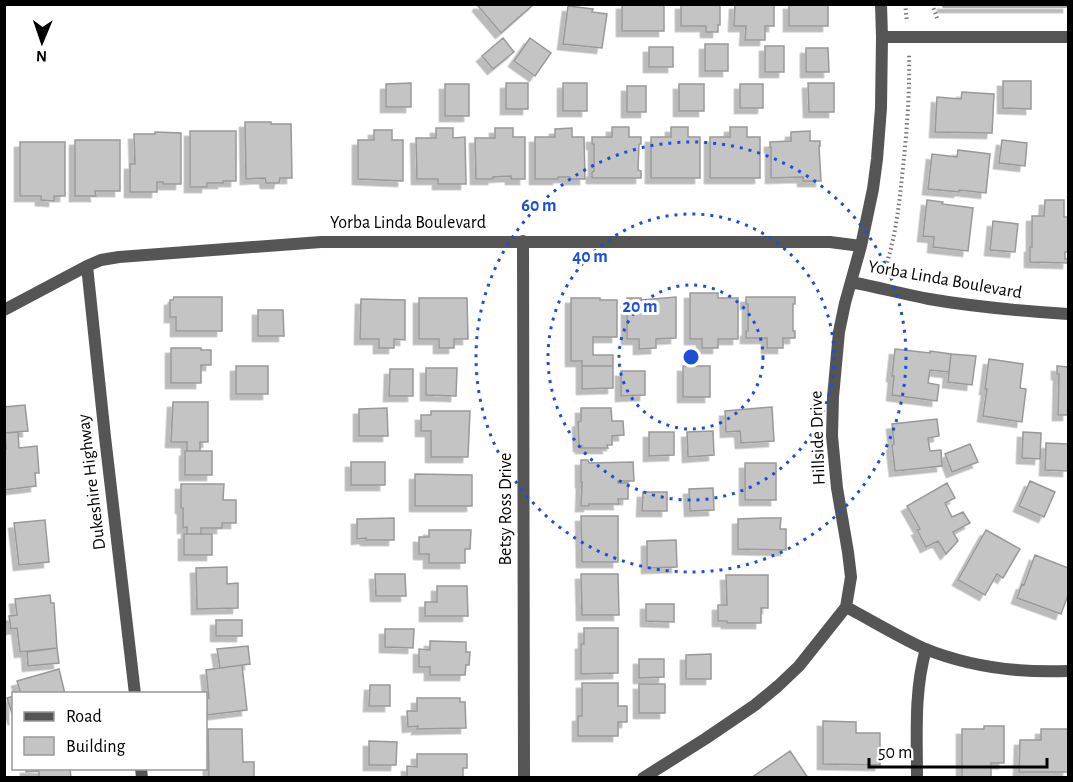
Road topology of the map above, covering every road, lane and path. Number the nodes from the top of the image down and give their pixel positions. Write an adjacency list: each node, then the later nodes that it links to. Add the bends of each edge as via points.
1 (881, 4): 3 (street, Hillside Drive)
2 (905, 4): 4 (path)
3 (882, 37): 4 (street); 7 (street, Hillside Drive, via 877,159)
4 (908, 37): 5 (street); 9 (path, via 907,134 897,219)
5 (1068, 37)
6 (523, 241): 7 (street, Yorba Linda Boulevard, via 830,242); 8 (street, Yorba Linda Boulevard, via 321,242 119,256); 17 (street, Betsy Ross Drive)
7 (861, 246): 10 (street, Hillside Drive)
8 (87, 266): 11 (street, Yorba Linda Boulevard); 16 (street, Dukeshire Highway)
9 (884, 272)
10 (851, 282): 12 (street, Yorba Linda Boulevard, via 970,305); 13 (street, Hillside Drive, via 838,332 832,406 837,488 851,577)
11 (4, 310)
12 (1068, 314)
13 (846, 606): 14 (street); 18 (street, Hillside Drive, via 799,666 778,686 705,739)
14 (926, 649): 15 (street, via 981,666); 19 (street, via 917,693)
15 (1068, 671)
16 (135, 692)
17 (524, 777)
18 (643, 777)
19 (916, 777)

